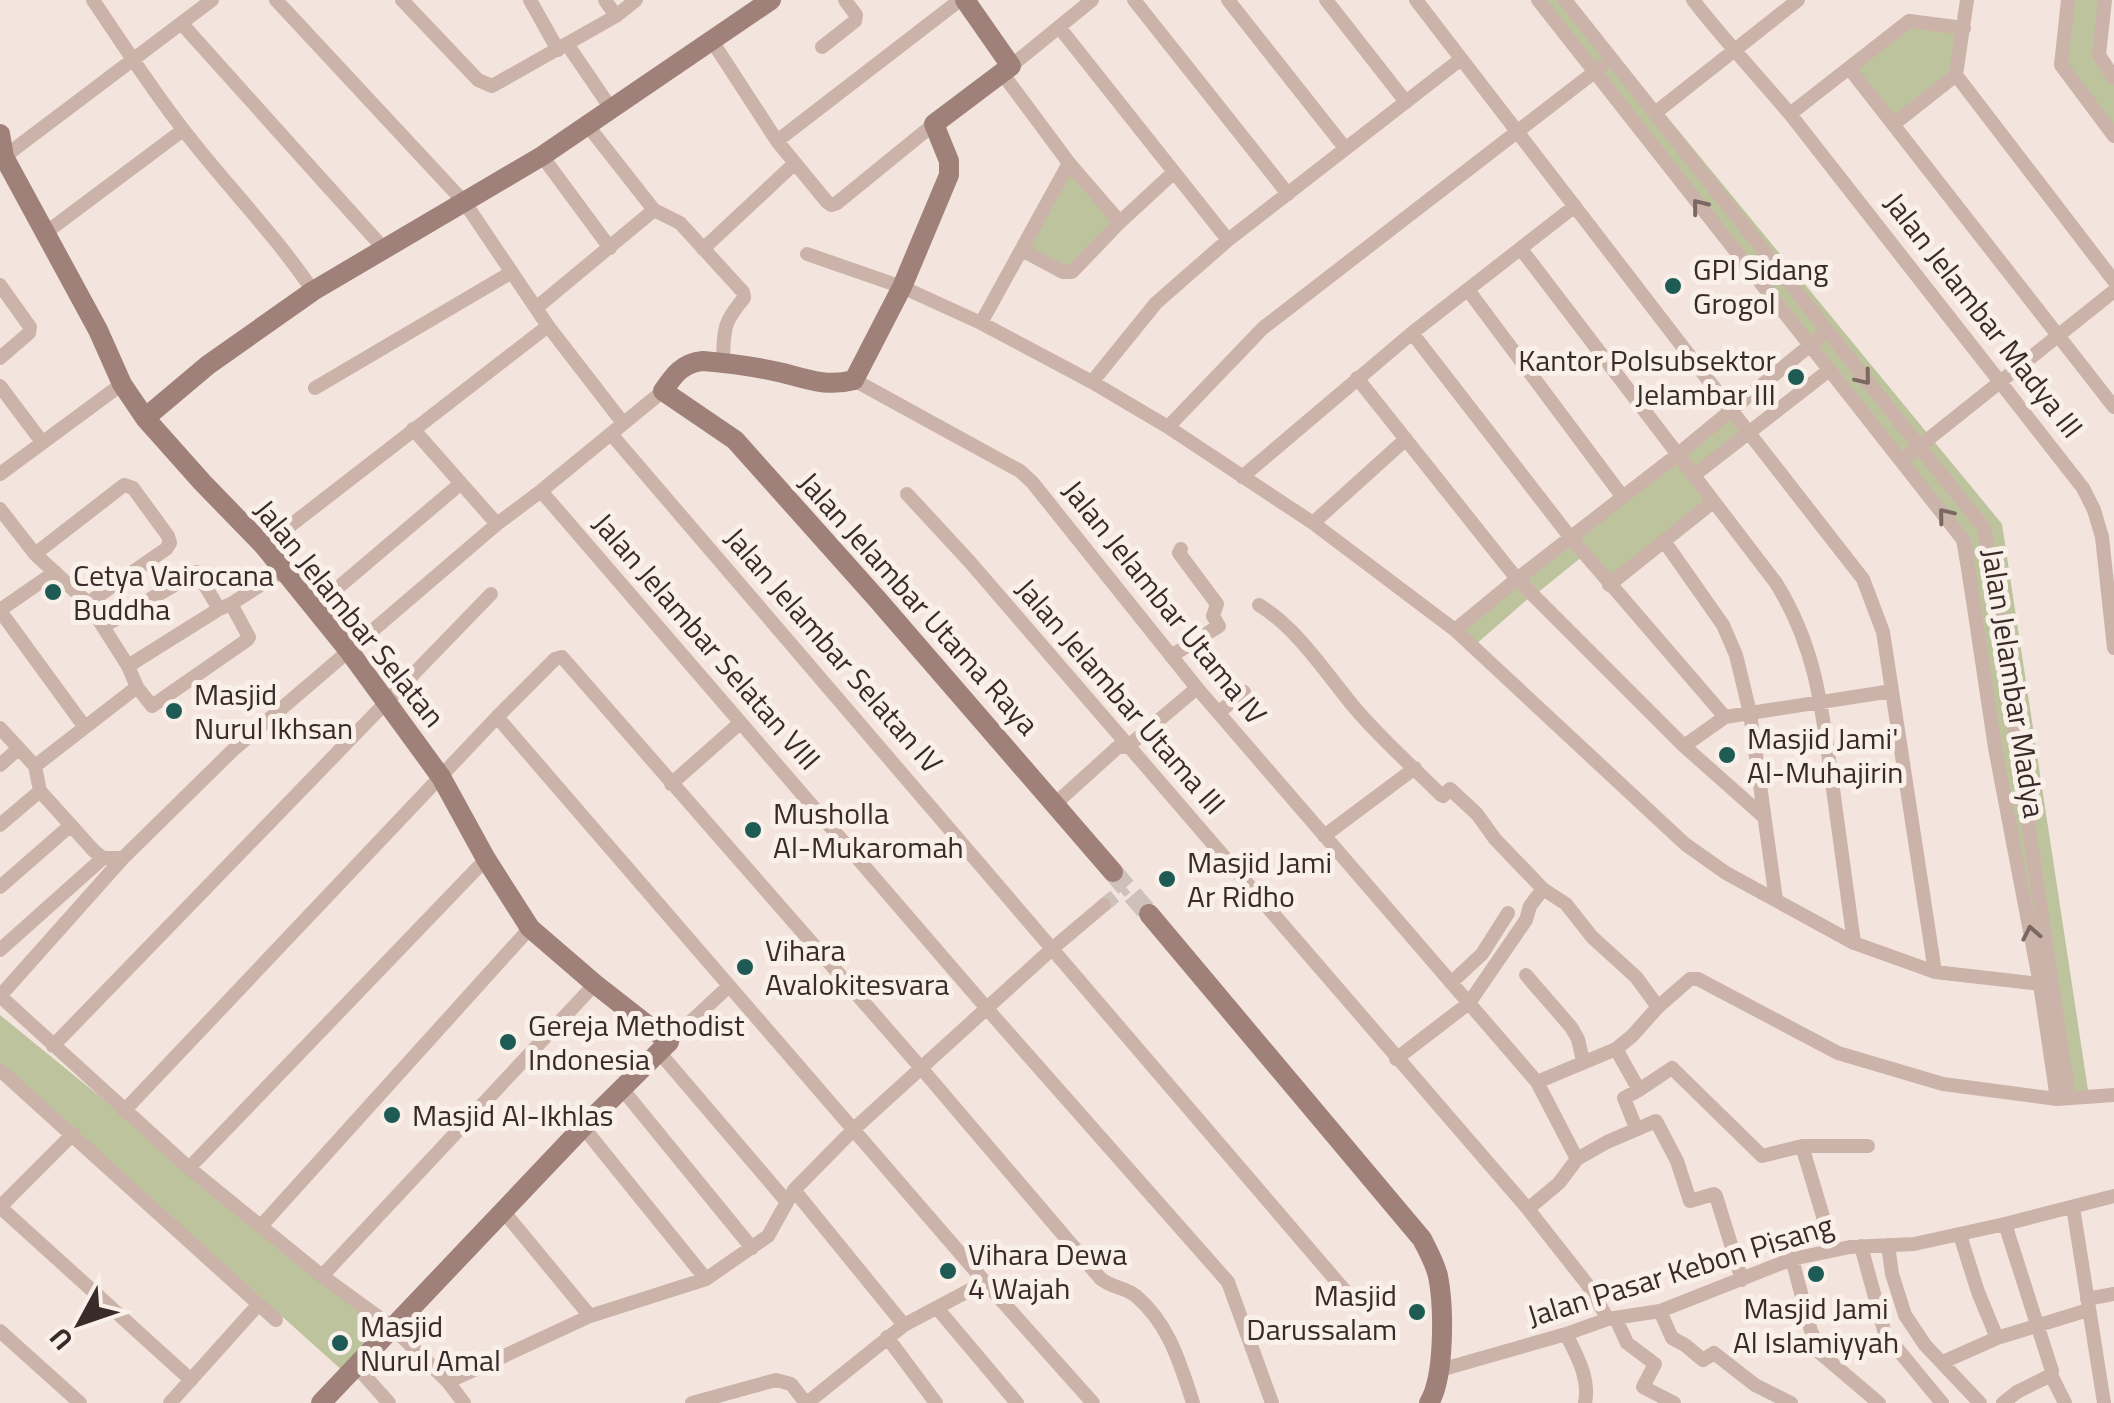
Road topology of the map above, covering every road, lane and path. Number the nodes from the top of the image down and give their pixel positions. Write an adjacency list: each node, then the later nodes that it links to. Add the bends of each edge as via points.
1 (93, 0): 33 (street)
2 (212, 0): 24 (street)
3 (276, 0): 58 (street)
4 (402, 0): 28 (street, via 485,85)
5 (530, 0): 28 (street)
6 (605, 0): 23 (street)
7 (636, 0): 23 (street)
8 (846, 0): 29 (street, via 855,21)
9 (1092, 0): 25 (street)
10 (1134, 0): 57 (street)
11 (1228, 0): 51 (street)
12 (1326, 0): 39 (street)
13 (1416, 0): 32 (street)
14 (1538, 0): 36 (street, Jalan Jelambar Madya)
15 (1565, 0): 31 (street, Jalan Jelambar Madya)
16 (1693, 0): 30 (street, Jalan Jelambar Madya III)
17 (1798, 0): 30 (street)
18 (1967, 0): 26 (street)
19 (2068, 0): 49 (street, via 2061,65)
20 (2105, 0): 38 (street, via 2099,56)
21 (966, 1): 35 (street); 50 (street)
22 (758, 4): 27 (street)
23 (616, 16): 28 (street)
24 (182, 24): 33 (street); 67 (street)
25 (1059, 27): 35 (street); 56 (street)
26 (1964, 28): 34 (street, via 1909,21); 37 (street)
27 (712, 41): 40 (street); 50 (street)
28 (562, 47): 40 (street)
29 (822, 47)
30 (1735, 50): 41 (street); 42 (street, Jalan Jelambar Madya III)
31 (1611, 58): 36 (street); 41 (street, Jalan Jelambar Madya)
32 (1461, 59): 39 (street); 47 (street)
33 (133, 61): 46 (street); 53 (street)
34 (1849, 68): 42 (street); 44 (street)
35 (1006, 70): 43 (street); 55 (street)
36 (1594, 72): 47 (street); 83 (street, Jalan Jelambar Madya, one-way to 36)
37 (1956, 75): 44 (street); 71 (street)
38 (2114, 78)
39 (1406, 102): 51 (street)
40 (612, 110): 45 (street)
41 (1655, 112): 80 (street, Jalan Jelambar Madya)
42 (1790, 114): 90 (street, Jalan Jelambar Madya III)
43 (934, 124): 54 (street, via 832,204); 73 (street, via 950,169)
44 (1894, 124): 82 (street)
45 (588, 126): 52 (street); 60 (street)
46 (183, 130): 62 (street); 75 (street)
47 (1518, 132): 59 (street); 99 (street, via 1263,328)
48 (0, 134): 53 (street, Jalan Jelambar Selatan)
49 (2114, 136)
50 (777, 141): 54 (street)
51 (1346, 148): 57 (street)
52 (542, 156): 58 (street); 64 (street)
53 (4, 158): 62 (street, Jalan Jelambar Selatan)
54 (795, 163): 65 (street)
55 (1069, 164): 61 (street); 68 (street)
56 (1173, 173): 61 (street); 63 (street)
57 (1288, 194): 63 (street)
58 (465, 202): 67 (street); 70 (street)
59 (1575, 206): 66 (street); 96 (street)
60 (654, 210): 64 (street); 65 (street)
61 (1120, 222): 68 (street, via 1068,273)
62 (44, 234): 91 (street, Jalan Jelambar Selatan)
63 (1228, 240): 89 (street, via 1156,303)
64 (610, 248): 77 (street)
65 (703, 248): 85 (street, via 744,295 726,321)
66 (1521, 249): 74 (street); 106 (street)
67 (386, 250): 75 (street)
68 (1022, 250): 78 (street)
69 (807, 254): 73 (street)
70 (512, 272): 77 (street); 93 (street)
71 (2114, 281)
72 (0, 284): 84 (street, via 30,327)
73 (902, 287): 78 (street); 88 (street)
74 (1468, 290): 81 (street); 114 (street)
75 (313, 291): 97 (street)
76 (2114, 291): 82 (street)
77 (536, 308): 79 (street)
78 (981, 323): 89 (street)
79 (548, 326): 98 (street); 100 (street)
80 (1826, 332): 83 (street); 105 (street, Jalan Jelambar Madya, one-way to 105)
81 (1412, 333): 87 (street); 119 (street)
82 (2058, 336): 90 (street); 95 (street)
83 (1808, 346): 86 (street, Jalan Jelambar Madya); 96 (street)
84 (0, 358)
85 (723, 363): 88 (street, via 816,383); 94 (street, via 693,362)
86 (1828, 371): 101 (street); 107 (street, Jalan Jelambar Madya)
87 (1357, 378): 103 (street); 110 (street)
88 (854, 380): 139 (street, Jalan Jelambar Utama IV, via 1020,471)
89 (1092, 382): 99 (street)
90 (2001, 382): 105 (street); 136 (street, Jalan Jelambar Madya III, via 2094,510)
91 (122, 384): 97 (street, Jalan Jelambar Selatan); 104 (street)
92 (0, 386): 104 (street)
93 (315, 388)
94 (664, 391): 98 (street); 166 (street, Jalan Jelambar Utama Raya, via 734,440)
95 (2114, 407)
96 (1732, 409): 101 (street); 106 (street)
97 (145, 418): 121 (street, Jalan Jelambar Selatan)
98 (623, 423): 102 (street)
99 (1168, 427): 110 (street)
100 (413, 429): 111 (street); 121 (street)
101 (1748, 433): 109 (street); 143 (street, via 1863,578 1883,632)
102 (611, 434): 112 (street); 183 (street, Jalan Jelambar Selatan IV)
103 (1406, 439): 117 (street); 126 (street)
104 (42, 442): 108 (street)
105 (1920, 446): 107 (street); 151 (street, Jalan Jelambar Madya, via 1984,528)
106 (1677, 455): 109 (street); 114 (street)
107 (1901, 461): 153 (street, Jalan Jelambar Madya, one-way to 107, via 1964,541)
108 (0, 474)
109 (1693, 476): 115 (street)
110 (1242, 477): 117 (street)
111 (460, 484): 118 (street); 132 (street)
112 (541, 491): 118 (street); 152 (street, Jalan Jelambar Selatan VIII)
113 (906, 494): 156 (street, Jalan Jelambar Utama III)
114 (1622, 496): 119 (street)
115 (1713, 502): 120 (street); 145 (street, via 1788,602)
116 (0, 509): 123 (street)
117 (1313, 523): 135 (street)
118 (497, 524): 138 (street)
119 (1570, 538): 126 (street); 127 (street)
120 (1664, 542): 127 (street); 148 (street, via 1727,632)
121 (264, 546): 124 (street, Jalan Jelambar Selatan)
122 (1181, 549): 139 (street, via 1216,604 1219,626)
123 (35, 554): 125 (street); 129 (street, via 124,485 133,488 170,543)
124 (284, 570): 131 (street); 132 (street, Jalan Jelambar Selatan)
125 (55, 572): 129 (street); 133 (street)
126 (1517, 579): 135 (street); 157 (street)
127 (1609, 585): 149 (street)
128 (491, 594): 146 (street)
129 (88, 604): 134 (street)
130 (1259, 605): 162 (street)
131 (225, 607): 134 (street, via 197,572); 140 (street); 141 (street, via 248,640 152,706)
132 (314, 608): 138 (street, Jalan Jelambar Selatan)
133 (0, 611): 154 (street)
134 (104, 626): 140 (street)
135 (1455, 630): 177 (street, via 1684,844)
136 (2113, 631): 137 (street, Jalan Jelambar Madya III)
137 (2114, 648)
138 (349, 651): 146 (street, Jalan Jelambar Selatan); 172 (street, via 233,750)
139 (1171, 656): 142 (street, Jalan Jelambar Utama IV)
140 (128, 666): 141 (street)
141 (137, 687): 154 (street)
142 (1197, 688): 147 (street, Jalan Jelambar Utama IV); 156 (street)
143 (1892, 691): 145 (street); 185 (street)
144 (1244, 692): 147 (street)
145 (1821, 701): 148 (street); 182 (street)
146 (388, 703): 163 (street, Jalan Jelambar Selatan); 195 (street)
147 (1218, 712): 170 (street, Jalan Jelambar Utama IV)
148 (1750, 713): 149 (street); 167 (street)
149 (1725, 716): 157 (street)
150 (496, 717): 163 (street); 164 (street, via 555,659 565,659); 190 (street)
151 (2012, 721): 153 (street); 159 (street, Jalan Jelambar Madya)
152 (740, 723): 164 (street); 194 (street, Jalan Jelambar Selatan VIII)
153 (1991, 723): 158 (street, Jalan Jelambar Madya)
154 (84, 726): 161 (street)
155 (0, 728): 160 (street)
156 (1127, 746): 166 (street); 198 (street, Jalan Jelambar Utama III)
157 (1684, 746): 167 (street)
158 (1995, 748): 159 (street); 189 (street, Jalan Jelambar Madya, one-way to 158)
159 (2016, 748): 206 (street, Jalan Jelambar Madya, via 2054,983)
160 (9, 757): 161 (street)
161 (35, 766): 165 (street)
162 (1415, 768): 170 (street); 176 (street, via 1441,795 1450,789 1464,802)
163 (440, 777): 173 (street, Jalan Jelambar Selatan); 207 (street)
164 (671, 784): 200 (street)
165 (40, 791): 168 (street); 169 (street)
166 (1056, 803): 174 (street, Jalan Jelambar Utama Raya)
167 (1764, 818): 177 (street)
168 (70, 824): 171 (street); 175 (street)
169 (0, 826)
170 (1324, 836): 187 (street, Jalan Jelambar Utama IV)
171 (104, 858): 172 (street); 184 (street)
172 (123, 858): 191 (street)
173 (486, 860): 181 (street, Jalan Jelambar Selatan); 215 (street)
174 (1113, 872)
175 (0, 887)
176 (1544, 889): 192 (street); 193 (street, via 1566,904)
177 (1776, 900): 182 (street)
178 (1104, 905): 183 (street)
179 (1508, 913): 187 (street, via 1482,954)
180 (1149, 914): 252 (street, via 1422,1239 1438,1279)
181 (530, 928): 188 (street, Jalan Jelambar Selatan); 223 (street)
182 (1854, 943): 185 (street)
183 (1053, 948): 194 (street); 235 (street, Jalan Jelambar Selatan IV)
184 (0, 950)
185 (1935, 972): 189 (street)
186 (1526, 975): 199 (street, via 1571,1026)
187 (1451, 983): 192 (street, Jalan Jelambar Utama IV)
188 (595, 984): 196 (street, Jalan Jelambar Selatan); 230 (street)
189 (2040, 984): 206 (street, Jalan Jelambar Madya)
190 (730, 986): 196 (street); 210 (street)
191 (0, 996): 195 (street)
192 (1469, 1003): 198 (street); 202 (street, Jalan Jelambar Utama IV)
193 (1658, 1007): 197 (street); 206 (street, via 1698,979 1838,1053 1943,1084)
194 (988, 1008): 200 (street); 268 (street, Jalan Jelambar Selatan VIII, via 1228,1282)
195 (53, 1046): 207 (street)
196 (664, 1047): 203 (street); 216 (street, Jalan Jelambar Selatan)
197 (1616, 1049): 199 (street); 204 (street)
198 (1396, 1059): 220 (street, Jalan Jelambar Utama III)
199 (1583, 1061): 202 (street)
200 (922, 1069): 210 (street); 267 (street, via 1100,1278 1132,1292 1156,1316)
201 (0, 1070): 211 (street)
202 (1537, 1082): 214 (street, Jalan Jelambar Utama IV)
203 (622, 1090): 208 (street); 227 (street)
204 (1639, 1090): 209 (street, via 1624,1098); 212 (street, via 1672,1068 1759,1155)
205 (2114, 1095): 206 (street)
206 (2063, 1098)
207 (124, 1111): 215 (street)
208 (583, 1127): 221 (street); 231 (street)
209 (1636, 1128): 214 (street); 232 (street, via 1656,1121 1690,1201 1716,1194)
210 (854, 1130): 216 (street); 233 (street)
211 (73, 1134): 219 (street); 237 (street)
212 (1802, 1146): 213 (street); 228 (street)
213 (1868, 1146)
214 (1577, 1158): 220 (street)
215 (189, 1168): 223 (street)
216 (790, 1196): 227 (street, via 768,1236); 244 (street, Jalan Jelambar Selatan)
217 (2114, 1196): 218 (street, Jalan Pasar Kebon Pisang)
218 (2072, 1207): 222 (street, Jalan Pasar Kebon Pisang); 236 (street)
219 (0, 1208): 254 (street)
220 (1528, 1209): 241 (street, Jalan Jelambar Utama III)
221 (504, 1212): 240 (street); 245 (street)
222 (2005, 1224): 224 (street, Jalan Pasar Kebon Pisang); 243 (street)
223 (261, 1226): 230 (street)
224 (1960, 1234): 225 (street, Jalan Pasar Kebon Pisang); 249 (street)
225 (1888, 1245): 226 (street, Jalan Pasar Kebon Pisang); 250 (street, via 1905,1315)
226 (1861, 1246): 228 (street, Jalan Pasar Kebon Pisang); 273 (street, via 1885,1334)
227 (752, 1248): 231 (street)
228 (1833, 1250): 229 (street, Jalan Pasar Kebon Pisang)
229 (1792, 1259): 232 (street, Jalan Pasar Kebon Pisang); 272 (street, via 1818,1349)
230 (322, 1276): 245 (street)
231 (706, 1279): 240 (street)
232 (1742, 1280): 239 (street, Jalan Pasar Kebon Pisang)
233 (985, 1282): 238 (street); 266 (street)
234 (2114, 1294): 236 (street)
235 (1352, 1299)
236 (2088, 1304): 243 (street); 277 (street)
237 (258, 1306): 242 (street); 254 (street)
238 (937, 1308): 244 (street); 265 (street)
239 (1660, 1311): 241 (street, Jalan Pasar Kebon Pisang); 271 (street, via 1672,1338 1703,1360 1714,1354)
240 (590, 1316): 255 (street)
241 (1612, 1319): 247 (street, Jalan Pasar Kebon Pisang); 270 (street, Jalan Jelambar Utama III, via 1624,1340 1655,1364 1643,1387)
242 (276, 1320)
243 (2037, 1324): 249 (street); 253 (street)
244 (904, 1325): 248 (street)
245 (392, 1327): 251 (street); 255 (street)
246 (0, 1330): 257 (street)
247 (1566, 1334): 252 (street, Jalan Pasar Kebon Pisang); 269 (street, via 1584,1371)
248 (887, 1338): 263 (street); 264 (street)
249 (1997, 1338): 250 (street)
250 (1943, 1362): 274 (street)
251 (356, 1366): 259 (street); 260 (street)
252 (1440, 1370): 256 (street)
253 (2051, 1374): 275 (street); 276 (street)
254 (191, 1380): 258 (street)
255 (448, 1382): 261 (street)
256 (1430, 1402)
257 (80, 1403)
258 (170, 1403)
259 (321, 1403)
260 (389, 1403)
261 (464, 1403)
262 (692, 1403): 263 (street, via 776,1380 791,1384)
263 (806, 1403)
264 (936, 1403)
265 (1017, 1403)
266 (1093, 1403)
267 (1193, 1403)
268 (1272, 1403)
269 (1585, 1403)
270 (1674, 1403)
271 (1791, 1403)
272 (1878, 1403)
273 (1942, 1403)
274 (1980, 1403)
275 (2003, 1403)
276 (2065, 1403)
277 (2104, 1403)

